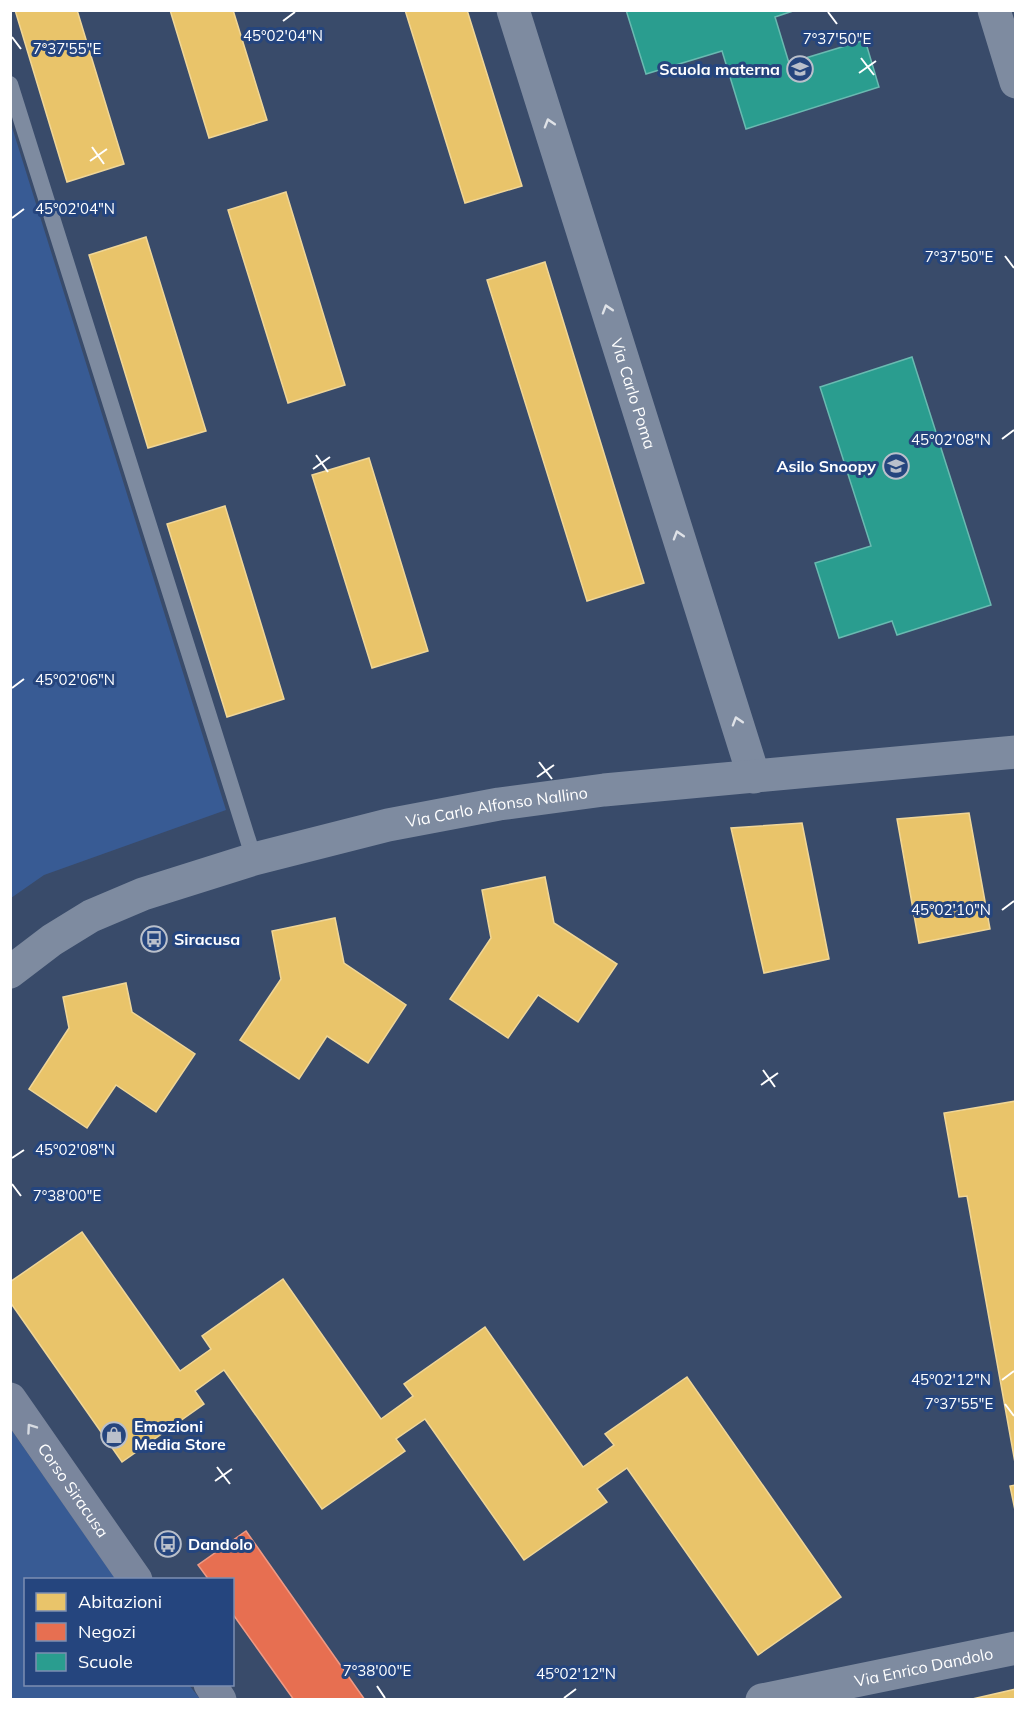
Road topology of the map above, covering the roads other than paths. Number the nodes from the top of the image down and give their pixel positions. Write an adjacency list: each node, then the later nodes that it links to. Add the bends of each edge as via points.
1 (513, 10): 6 (street, Via Carlo Poma, one-way to 1)
2 (994, 10): 3 (street)
3 (1016, 82)
4 (10, 84): 7 (lane)
5 (1016, 752): 6 (street, Via Carlo Alfonso Nallino)
6 (754, 777): 7 (street, Via Carlo Alfonso Nallino, via 499,804 388,825)
7 (254, 859): 8 (street, Via Carlo Alfonso Nallino, via 143,894 91,916)
8 (10, 972)
9 (10, 1399): 10 (street, Corso Siracusa, one-way to 9)
10 (135, 1578)
11 (1016, 1648): 14 (street, Via Enrico Dandolo)
12 (211, 1686): 13 (street)
13 (220, 1700)
14 (762, 1700)

